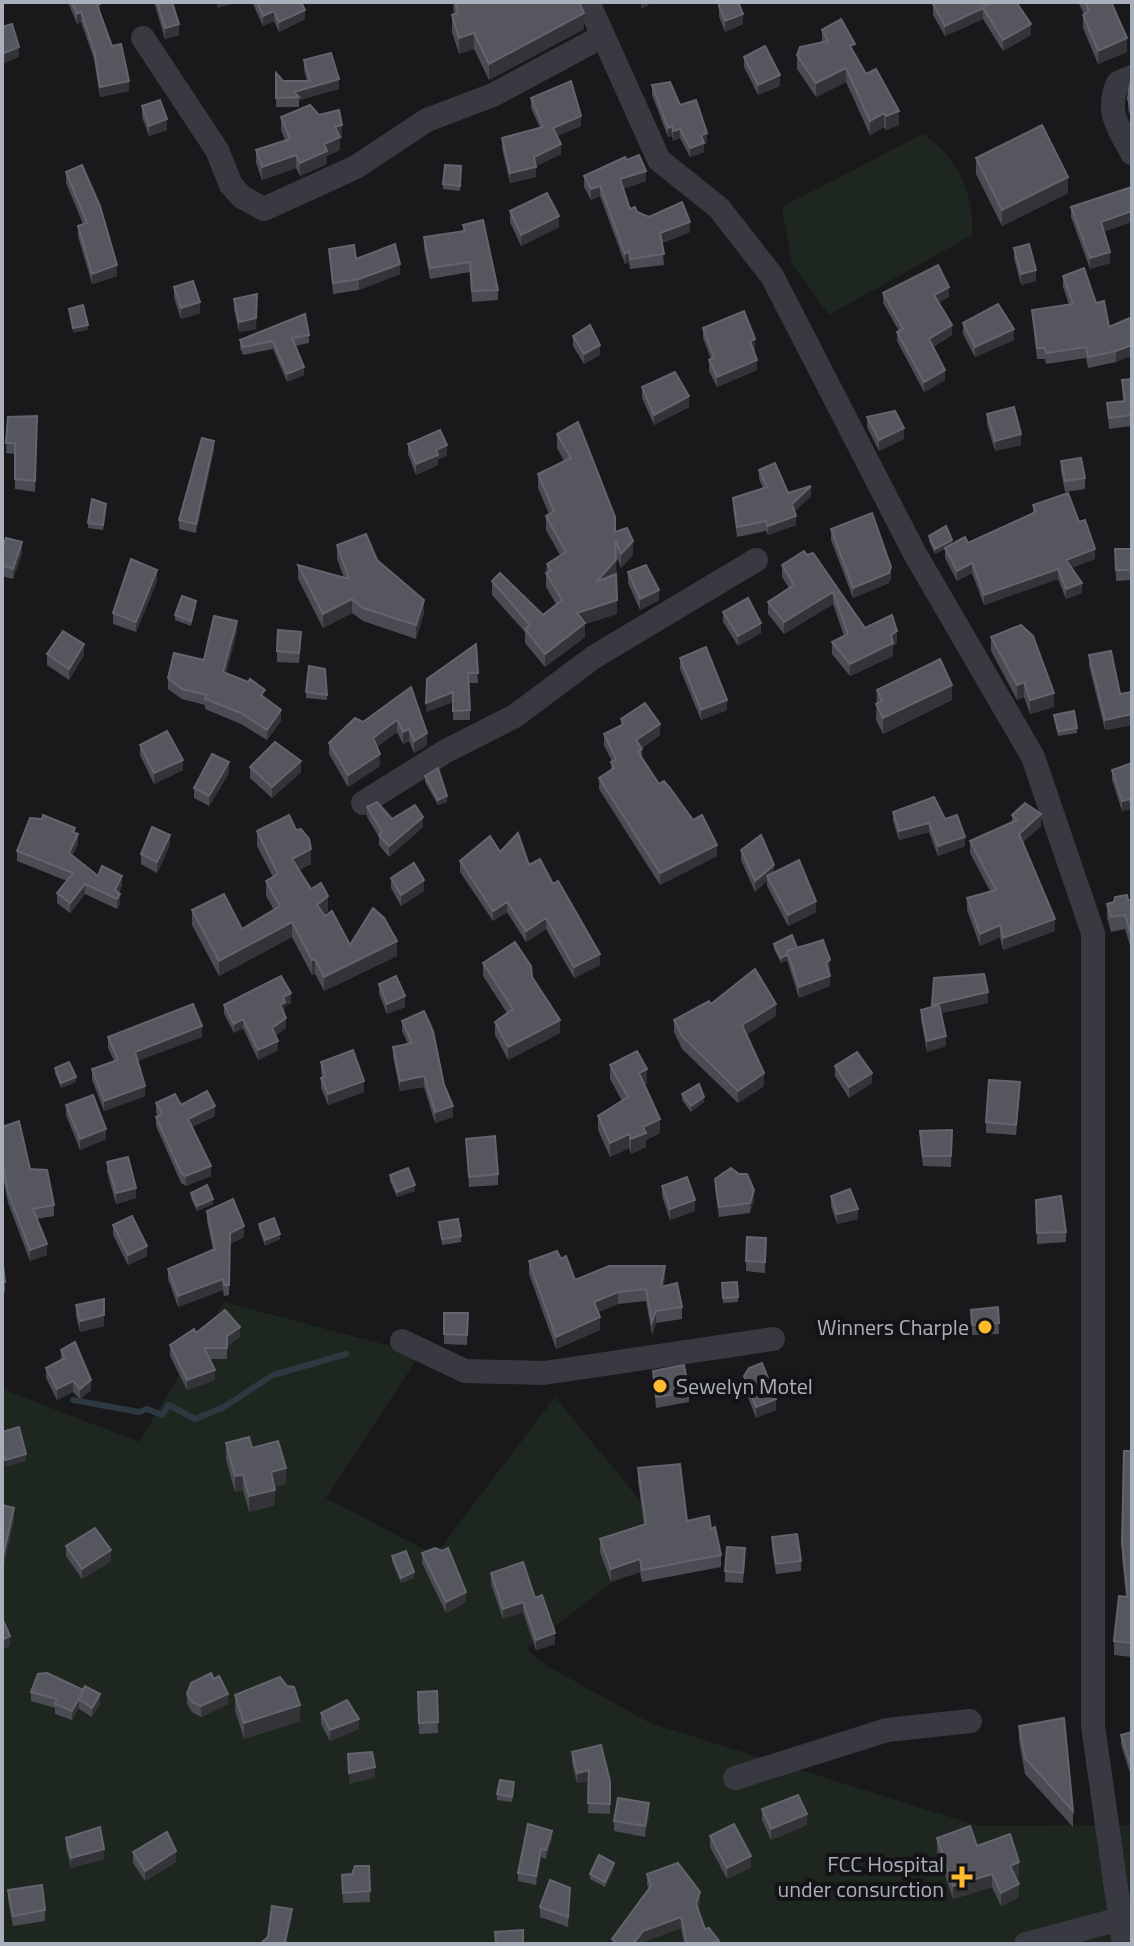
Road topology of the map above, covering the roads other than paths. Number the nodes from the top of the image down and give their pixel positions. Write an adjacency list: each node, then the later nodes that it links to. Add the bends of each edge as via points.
1 (588, 2): 2 (street)
2 (603, 36): 3 (street, via 493,95 427,120 356,167 264,209 231,185 217,150); 12 (street, via 659,160 719,208 772,276 914,552 1033,757 1093,933 1093,1726)
3 (143, 38)
4 (1132, 77): 5 (street, via 1118,83 1112,116)
5 (1132, 153)
6 (756, 560): 7 (street, via 594,657 515,716)
7 (363, 803)
8 (773, 1339): 9 (street, via 544,1373 465,1371)
9 (402, 1341)
10 (970, 1721): 11 (street, via 887,1730)
11 (735, 1778)
12 (1120, 1919): 13 (street); 14 (street)
13 (1026, 1944)
14 (1124, 1944)

